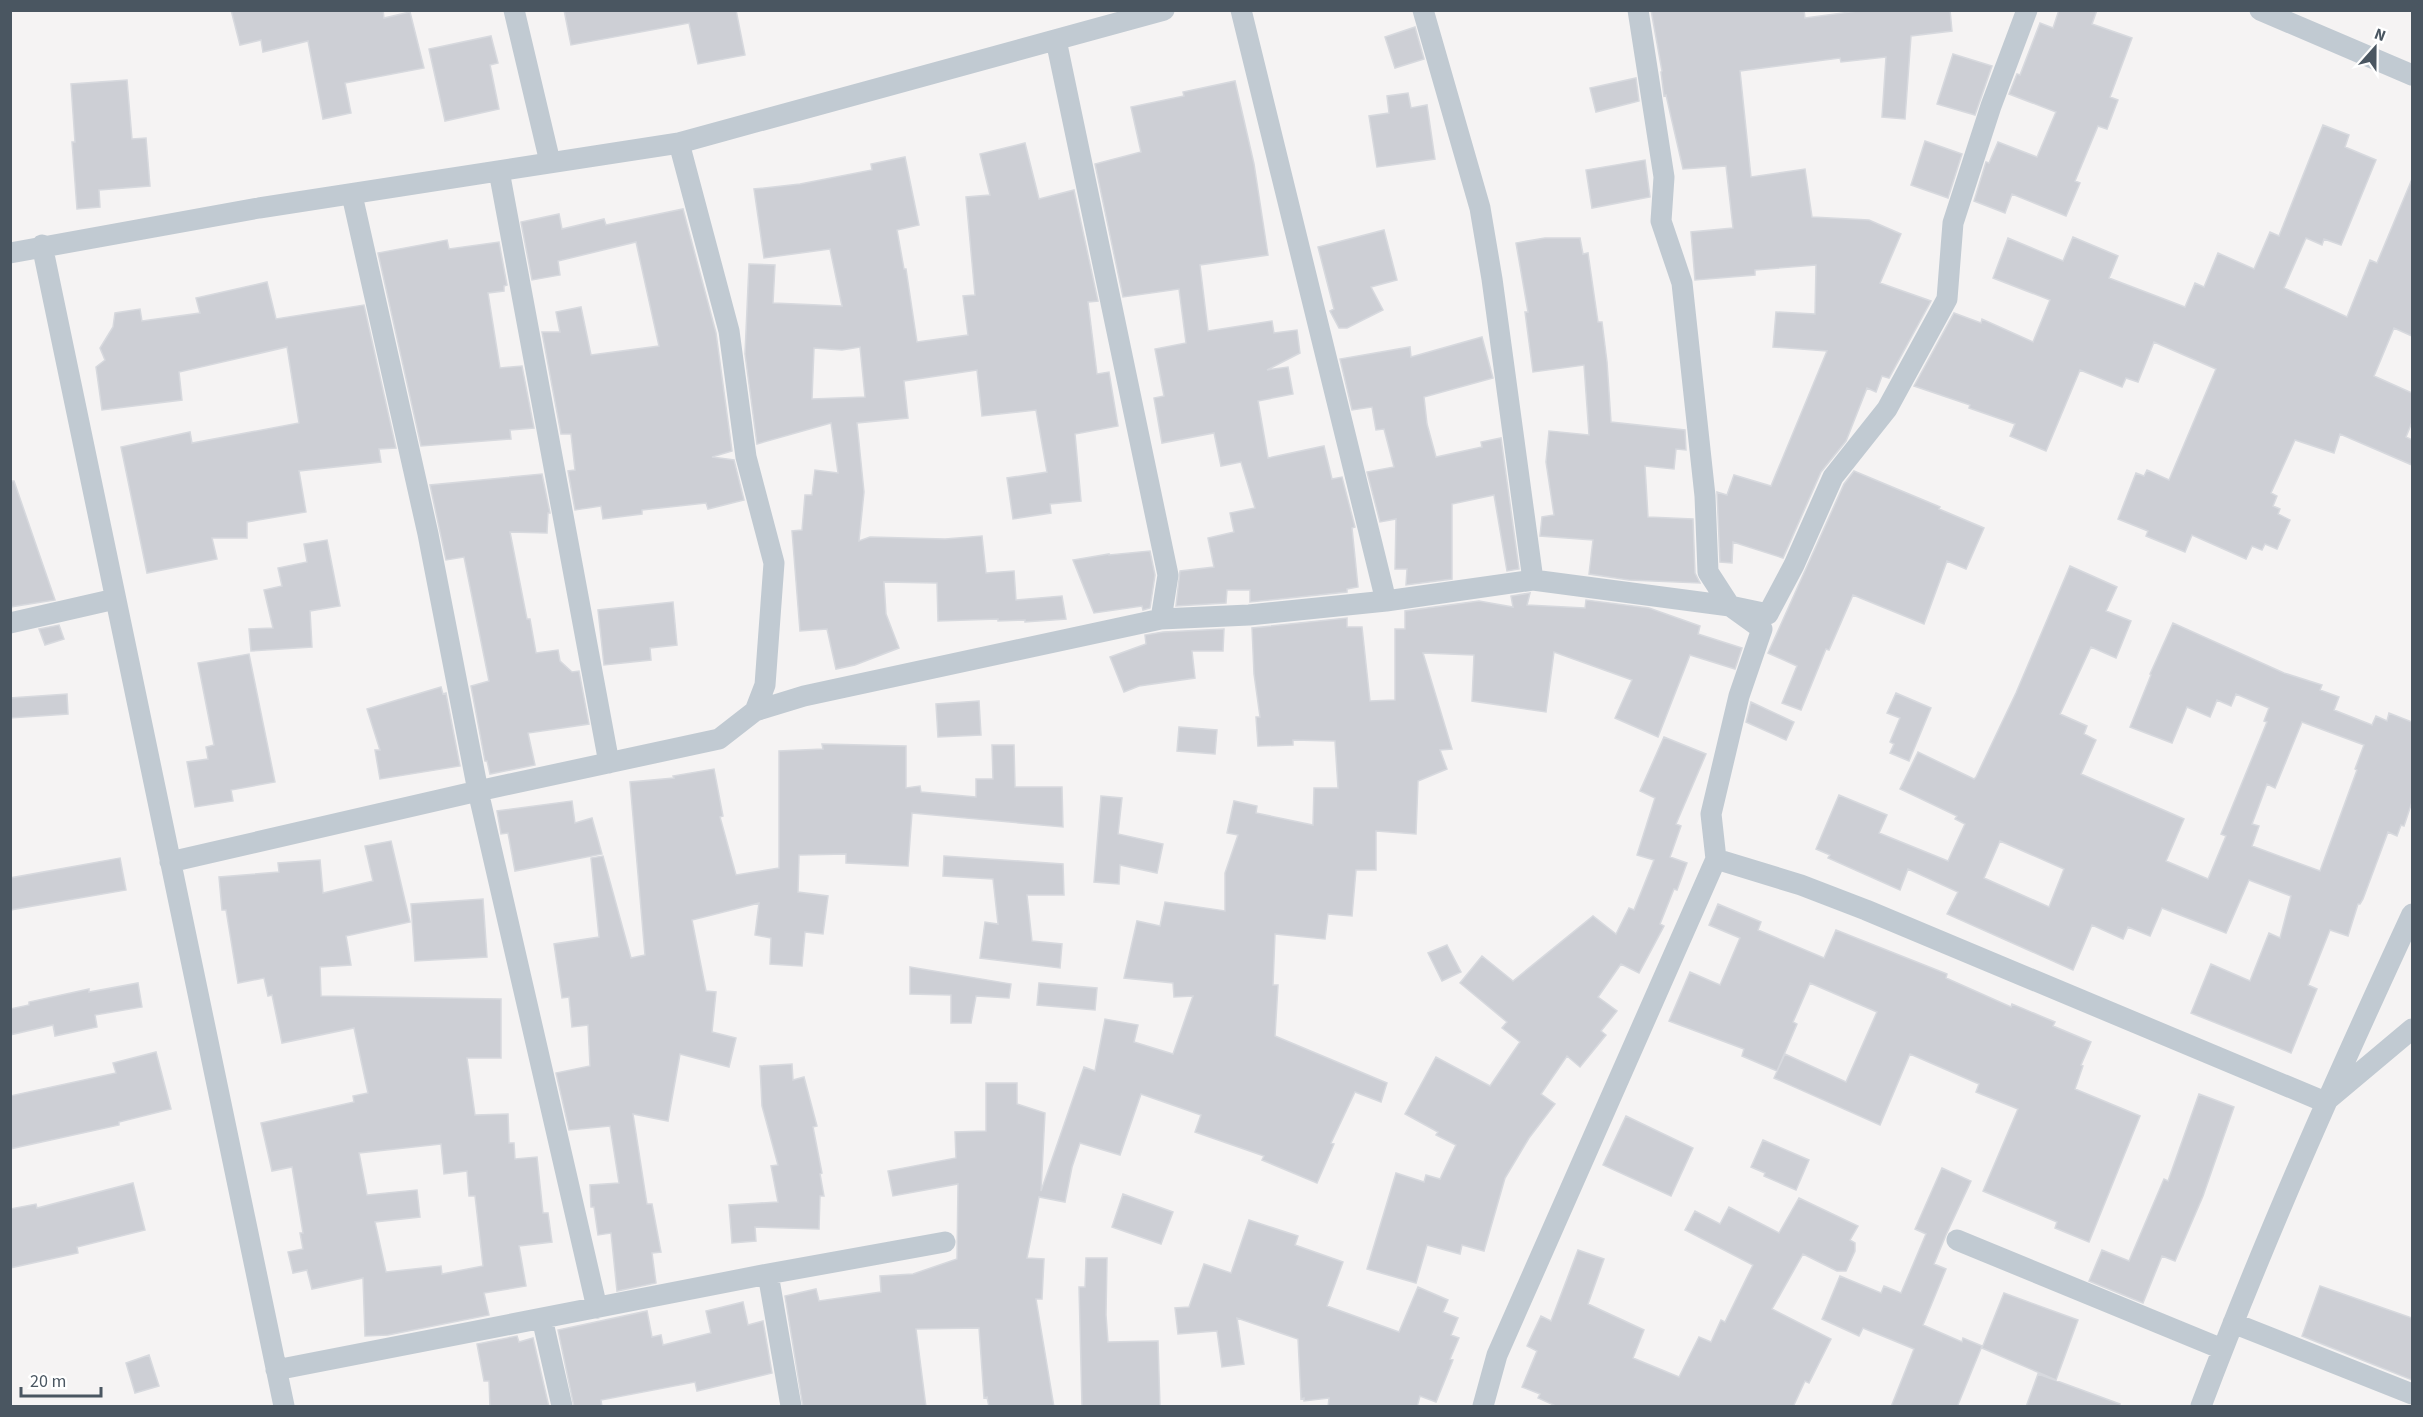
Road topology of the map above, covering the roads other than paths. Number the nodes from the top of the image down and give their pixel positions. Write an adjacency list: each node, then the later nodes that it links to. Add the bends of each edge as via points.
1 (514, 10): 11 (street)
2 (1164, 10): 8 (street)
3 (1241, 10): 18 (street)
4 (1423, 10): 16 (street, via 1480,208)
5 (1638, 10): 19 (street, via 1664,177 1661,221 1682,283 1705,496 1708,572)
6 (2027, 10): 19 (street, via 1953,223 1947,299 1887,409 1833,477 1768,614)
7 (2260, 10): 9 (street)
8 (1056, 40): 10 (street); 20 (street, via 1168,575)
9 (2412, 75)
10 (679, 143): 11 (street); 22 (street, via 729,331 746,457 774,563 765,685)
11 (550, 162): 12 (street)
12 (498, 171): 13 (street); 23 (street)
13 (352, 195): 14 (street); 24 (street, via 428,534)
14 (42, 245): 15 (street); 17 (street)
15 (10, 252)
16 (1533, 580): 18 (street); 19 (street)
17 (115, 599): 21 (street); 26 (street)
18 (1386, 601): 20 (street, via 1249,615)
19 (1730, 606): 25 (street, via 1762,629 1739,696 1712,814)
20 (1161, 619): 22 (street, via 804,696)
21 (10, 623)
22 (755, 711): 23 (street, via 718,739)
23 (609, 763): 24 (street)
24 (478, 791): 26 (street); 33 (street)
25 (1716, 859): 29 (street, via 1866,910); 42 (street, via 1497,1356)
26 (170, 862): 37 (street)
27 (2412, 914): 29 (street)
28 (2412, 1029): 29 (street)
29 (2325, 1102): 35 (street)
30 (1957, 1240): 36 (street)
31 (945, 1242): 32 (street)
32 (768, 1274): 33 (street); 41 (street)
33 (597, 1308): 34 (street)
34 (542, 1318): 37 (street); 40 (street)
35 (2233, 1323): 36 (street); 38 (street)
36 (2223, 1349): 43 (street)
37 (276, 1370): 39 (street)
38 (2412, 1394)
39 (284, 1407)
40 (562, 1407)
41 (791, 1407)
42 (1484, 1407)
43 (2201, 1407)

